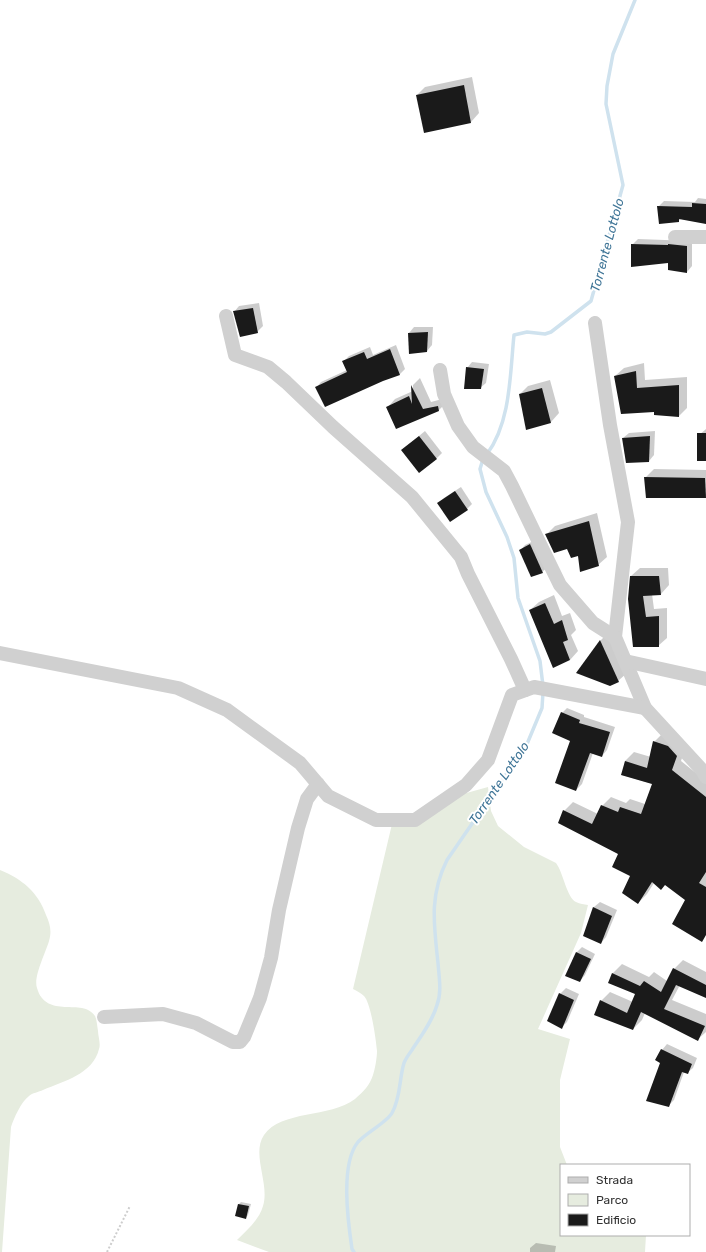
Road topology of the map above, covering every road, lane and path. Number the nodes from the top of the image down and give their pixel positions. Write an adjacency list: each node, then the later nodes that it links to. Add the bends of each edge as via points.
1 (675, 237): 2 (street)
2 (706, 237)
3 (226, 316): 10 (street, via 235,355 268,367 412,496 461,557 511,659)
4 (595, 323): 6 (street, via 628,522)
5 (440, 370): 6 (street, via 444,394 458,426 473,447 504,471 560,585 593,623)
6 (615, 638): 8 (street)
7 (0, 653): 13 (street, via 178,688 227,710 300,763)
8 (625, 660): 9 (street); 11 (street)
9 (706, 679)
10 (529, 689): 11 (street); 13 (street, via 512,695 488,760 466,784 415,820 376,820 328,796)
11 (645, 708): 12 (street)
12 (706, 776)
13 (318, 784): 14 (street, via 308,799 298,828 271,958 260,998 240,1042 233,1042 196,1023 163,1014)
14 (104, 1018)
15 (130, 1206): 16 (path)
16 (107, 1252)

